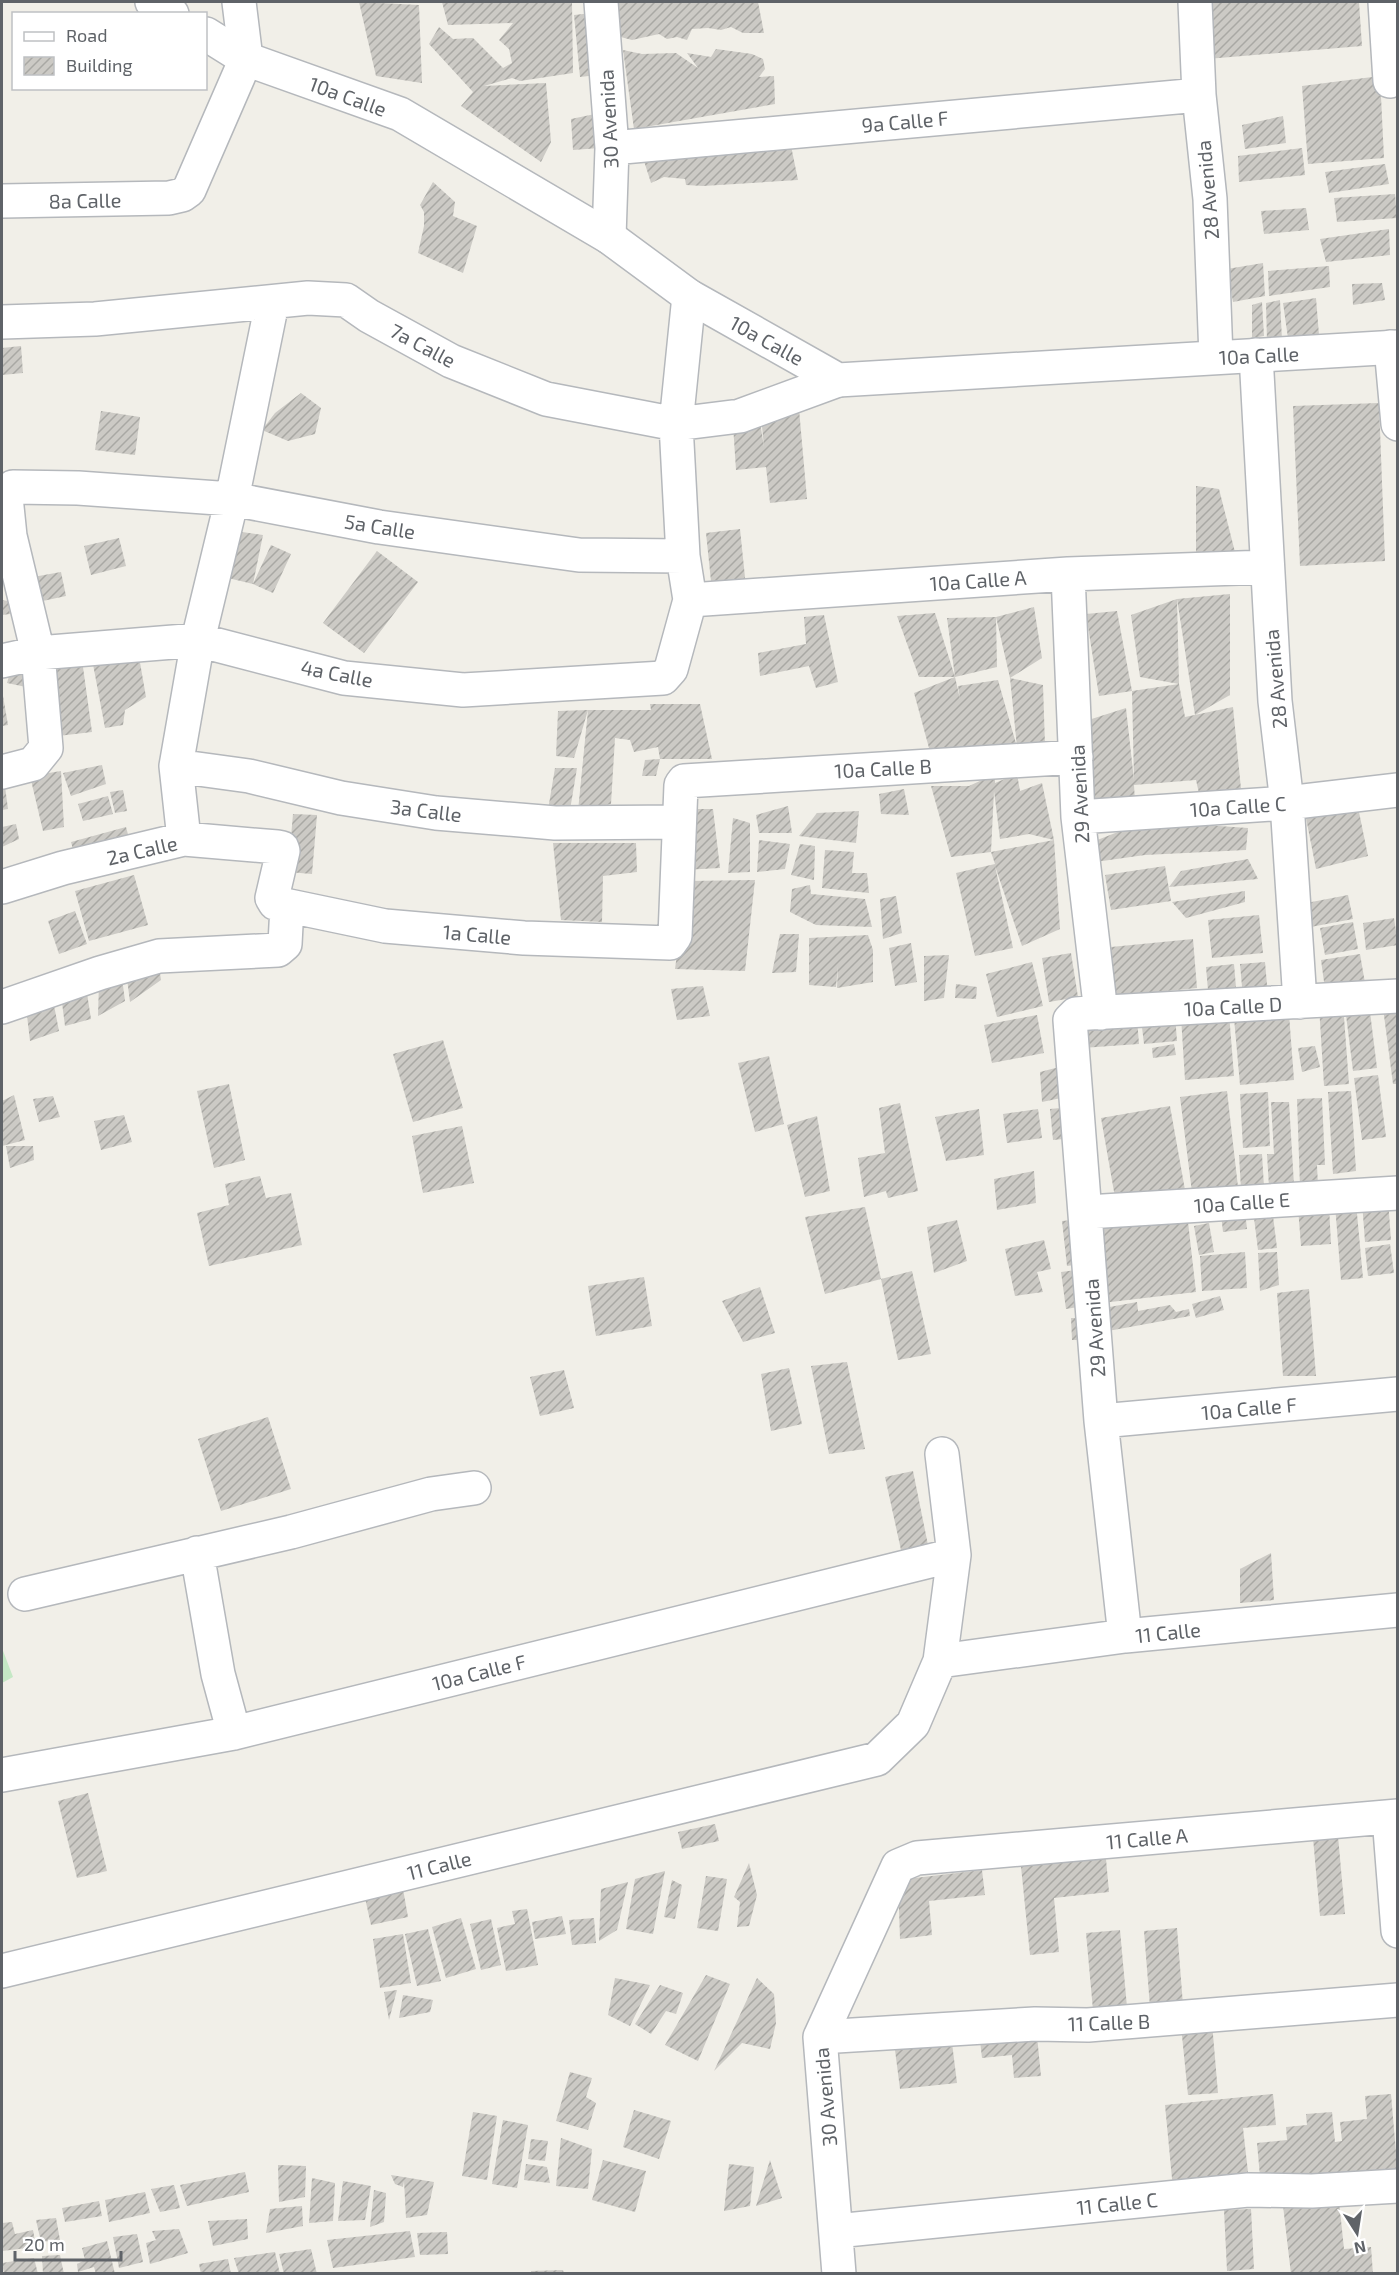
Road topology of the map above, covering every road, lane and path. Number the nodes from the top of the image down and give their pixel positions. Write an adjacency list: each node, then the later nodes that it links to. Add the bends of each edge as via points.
1 (152, 2): 6 (street)
2 (239, 2): 8 (street)
3 (601, 2): 11 (street, 30 Avenida)
4 (1196, 2): 10 (street, 28 Avenida)
5 (1385, 2): 9 (street)
6 (169, 12)
7 (207, 35): 8 (street, 10a Calle)
8 (246, 59): 12 (street, 8a Calle, via 189,190 182,195); 13 (street, 10a Calle, via 400,114)
9 (1390, 81)
10 (1198, 94): 11 (street, 9a Calle F); 19 (street, 28 Avenida, via 1210,199)
11 (612, 148): 13 (street, 30 Avenida)
12 (2, 201)
13 (609, 237): 14 (street, 10a Calle)
14 (688, 296): 20 (street, 10a Calle); 21 (street)
15 (272, 303): 16 (street, 7a Calle, via 95,319); 21 (street, 7a Calle, via 308,298 346,300 451,361 546,399); 23 (street)
16 (2, 322)
17 (1394, 347): 18 (street, 10a Calle); 22 (street)
18 (1256, 356): 19 (street, 10a Calle); 26 (street, 28 Avenida)
19 (1216, 357): 20 (street, 10a Calle)
20 (838, 380): 21 (street, 7a Calle, via 740,416)
21 (676, 424): 25 (street)
22 (1398, 424)
23 (232, 499): 24 (street, 5a Calle, via 78,488 14,488 6,497); 25 (street, 5a Calle, via 379,527 579,555); 29 (street)
24 (6, 538): 30 (street, 5a Calle)
25 (683, 556): 28 (street)
26 (1267, 567): 27 (street, 10a Calle A); 36 (street, 28 Avenida, via 1275,701)
27 (1068, 574): 28 (street, 10a Calle A); 32 (street, 29 Avenida)
28 (690, 600): 29 (street, 4a Calle, via 671,669 663,678 463,690 344,678)
29 (198, 640): 30 (street, 4a Calle); 33 (street)
30 (38, 653): 31 (street, 4a Calle); 34 (street, via 46,748 33,764)
31 (2, 661)
32 (1076, 757): 37 (street, 29 Avenida); 38 (street, 10a Calle B, via 690,779 681,785)
33 (176, 766): 38 (street, 3a Calle, via 249,776 341,798 436,813 555,823); 39 (street)
34 (2, 772)
35 (1398, 790): 36 (street, 10a Calle C)
36 (1287, 802): 37 (street, 10a Calle C); 43 (street, 28 Avenida)
37 (1078, 817): 45 (street, 29 Avenida)
38 (679, 822): 41 (street, 1a Calle, via 675,936 670,943 524,938 386,926)
39 (184, 840): 40 (street, 2a Calle, via 63,868); 41 (street, 2a Calle, via 282,848)
40 (2, 887)
41 (280, 902): 44 (street, via 285,944 278,950 159,956)
42 (1398, 996): 43 (street, 10a Calle D)
43 (1300, 1002): 45 (street, 10a Calle D)
44 (2, 1007)
45 (1101, 1012): 46 (street, 10a Calle D, via 1076,1014)
46 (1070, 1020): 48 (street, 29 Avenida)
47 (1398, 1193): 48 (street, 10a Calle E)
48 (1087, 1212): 50 (street, 29 Avenida)
49 (1398, 1394): 50 (street, 10a Calle F)
50 (1101, 1421): 57 (street, 29 Avenida)
51 (942, 1454): 54 (street)
52 (474, 1488): 53 (street, via 431,1494)
53 (197, 1553): 55 (street); 59 (street, via 218,1674)
54 (954, 1555): 58 (street); 59 (street, 10a Calle F)
55 (25, 1594)
56 (1398, 1610): 57 (street, 11 Calle)
57 (1125, 1636): 58 (street, 11 Calle)
58 (940, 1661): 64 (street, 11 Calle, via 913,1724 878,1759)
59 (234, 1733): 60 (street, 10a Calle F)
60 (2, 1775)
61 (1393, 1816): 62 (street, 11 Calle A, via 917,1858); 63 (street)
62 (898, 1866): 66 (street, 30 Avenida)
63 (1398, 1931)
64 (2, 1971)
65 (1398, 2000): 66 (street, 11 Calle B, via 1088,2025 1035,2024)
66 (820, 2037): 68 (street, 30 Avenida)
67 (1398, 2186): 68 (street, 11 Calle C, via 1248,2190)
68 (836, 2231): 69 (street, 30 Avenida)
69 (839, 2274)

